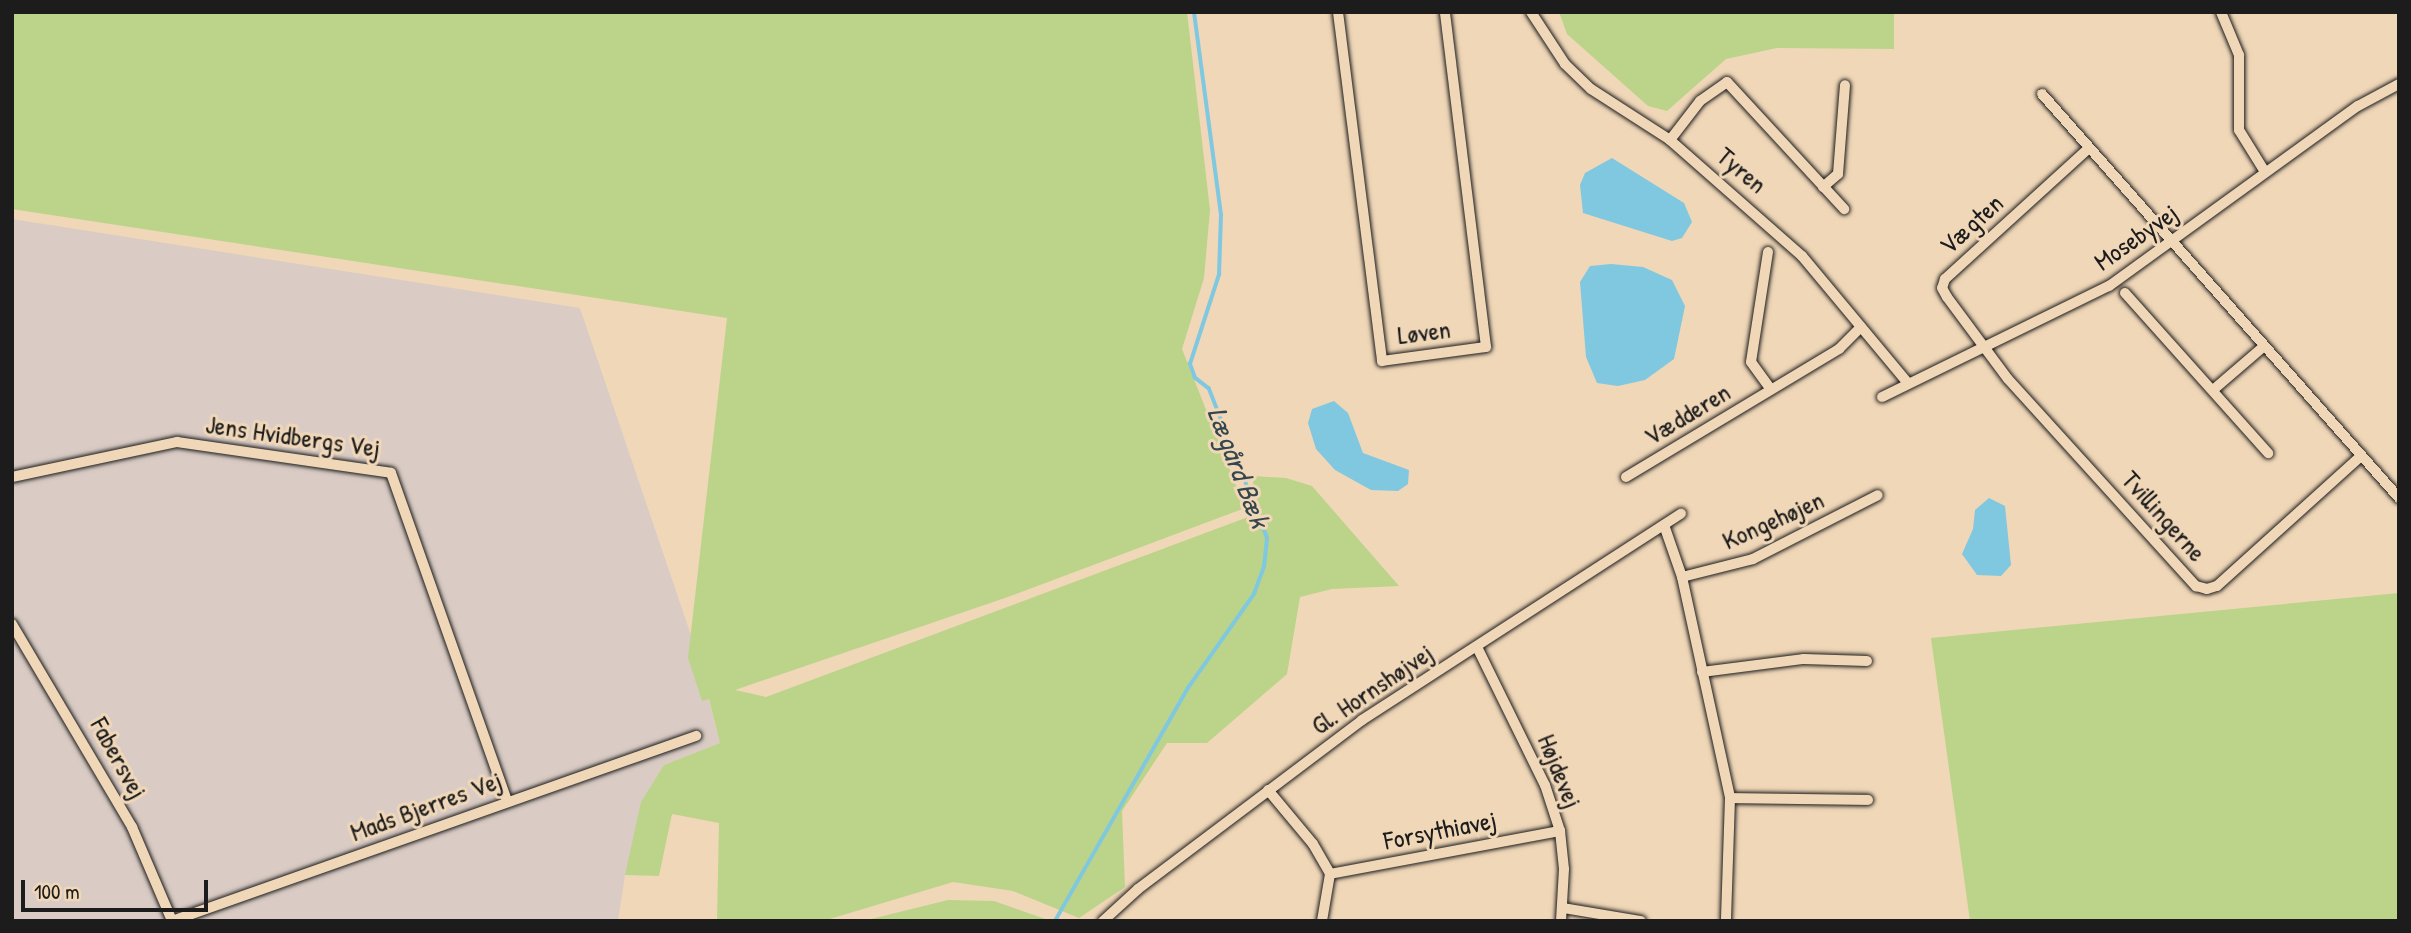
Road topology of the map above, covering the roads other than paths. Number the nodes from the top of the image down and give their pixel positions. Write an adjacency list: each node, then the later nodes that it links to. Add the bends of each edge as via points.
1 (1338, 12): 2 (street, Løven, via 1382,361 1486,347)
2 (1445, 12)
3 (1531, 12): 8 (street, Tyren, via 1565,64 1591,89)
4 (2221, 12): 10 (street, via 2239,55 2239,131)
5 (2399, 84): 10 (street, Mosebyvej, via 2358,106)
6 (1845, 85): 11 (street, via 1838,174)
7 (2042, 94): 9 (street)
8 (1670, 140): 11 (street, via 1700,101 1727,82); 16 (street, Tyren, via 1802,256)
9 (2090, 148): 13 (street); 17 (street, Vægten, via 1945,279 1942,288 1947,297)
10 (2265, 172): 13 (street, Mosebyvej)
11 (1823, 187): 12 (street)
12 (1844, 209)
13 (2169, 242): 17 (street, Mosebyvej, via 2109,286); 18 (street)
14 (1768, 252): 20 (street, Vædderen, via 1751,362)
15 (2125, 293): 21 (street)
16 (1861, 327): 19 (street, Tyren); 20 (street, Vædderen, via 1839,349)
17 (1984, 346): 19 (street, Mosebyvej); 24 (street, Tvillingerne, via 2008,379 2196,586 2217,586)
18 (2263, 347): 21 (street); 24 (street)
19 (1908, 383): 22 (street, Mosebyvej)
20 (1771, 390): 26 (street, Vædderen)
21 (2213, 390): 23 (street)
22 (1882, 397)
23 (2268, 453)
24 (2361, 456): 28 (street)
25 (12, 477): 39 (street, Jens Hvidbergs Vej, via 177,442 391,473)
26 (1626, 477)
27 (1878, 495): 31 (street, Kongehøjen, via 1753,558)
28 (2399, 498)
29 (1681, 514): 30 (street, Gl. Hornshøjvej)
30 (1664, 525): 31 (street); 33 (street, Gl. Hornshøjvej)
31 (1682, 578): 35 (street)
32 (12, 624): 44 (street, Fabersvej, via 132,827)
33 (1477, 647): 37 (street, Gl. Hornshøjvej, via 1362,720); 41 (street, Højdevej, via 1545,785)
34 (1867, 661): 35 (street, via 1804,659)
35 (1702, 672): 38 (street)
36 (696, 736): 39 (street, Mads Bjerres Vej)
37 (1268, 790): 42 (street, via 1313,844); 45 (street, Gl. Hornshøjvej)
38 (1730, 798): 40 (street); 49 (street)
39 (507, 800): 44 (street, Mads Bjerres Vej)
40 (1868, 800)
41 (1560, 831): 42 (street, Forsythiavej); 43 (street, Højdevej)
42 (1329, 874): 46 (street, via 1328,905)
43 (1563, 908): 47 (street, Højdevej); 48 (street)
44 (172, 921)
45 (1103, 921)
46 (1322, 921)
47 (1561, 921)
48 (1641, 921)
49 (1726, 921)

